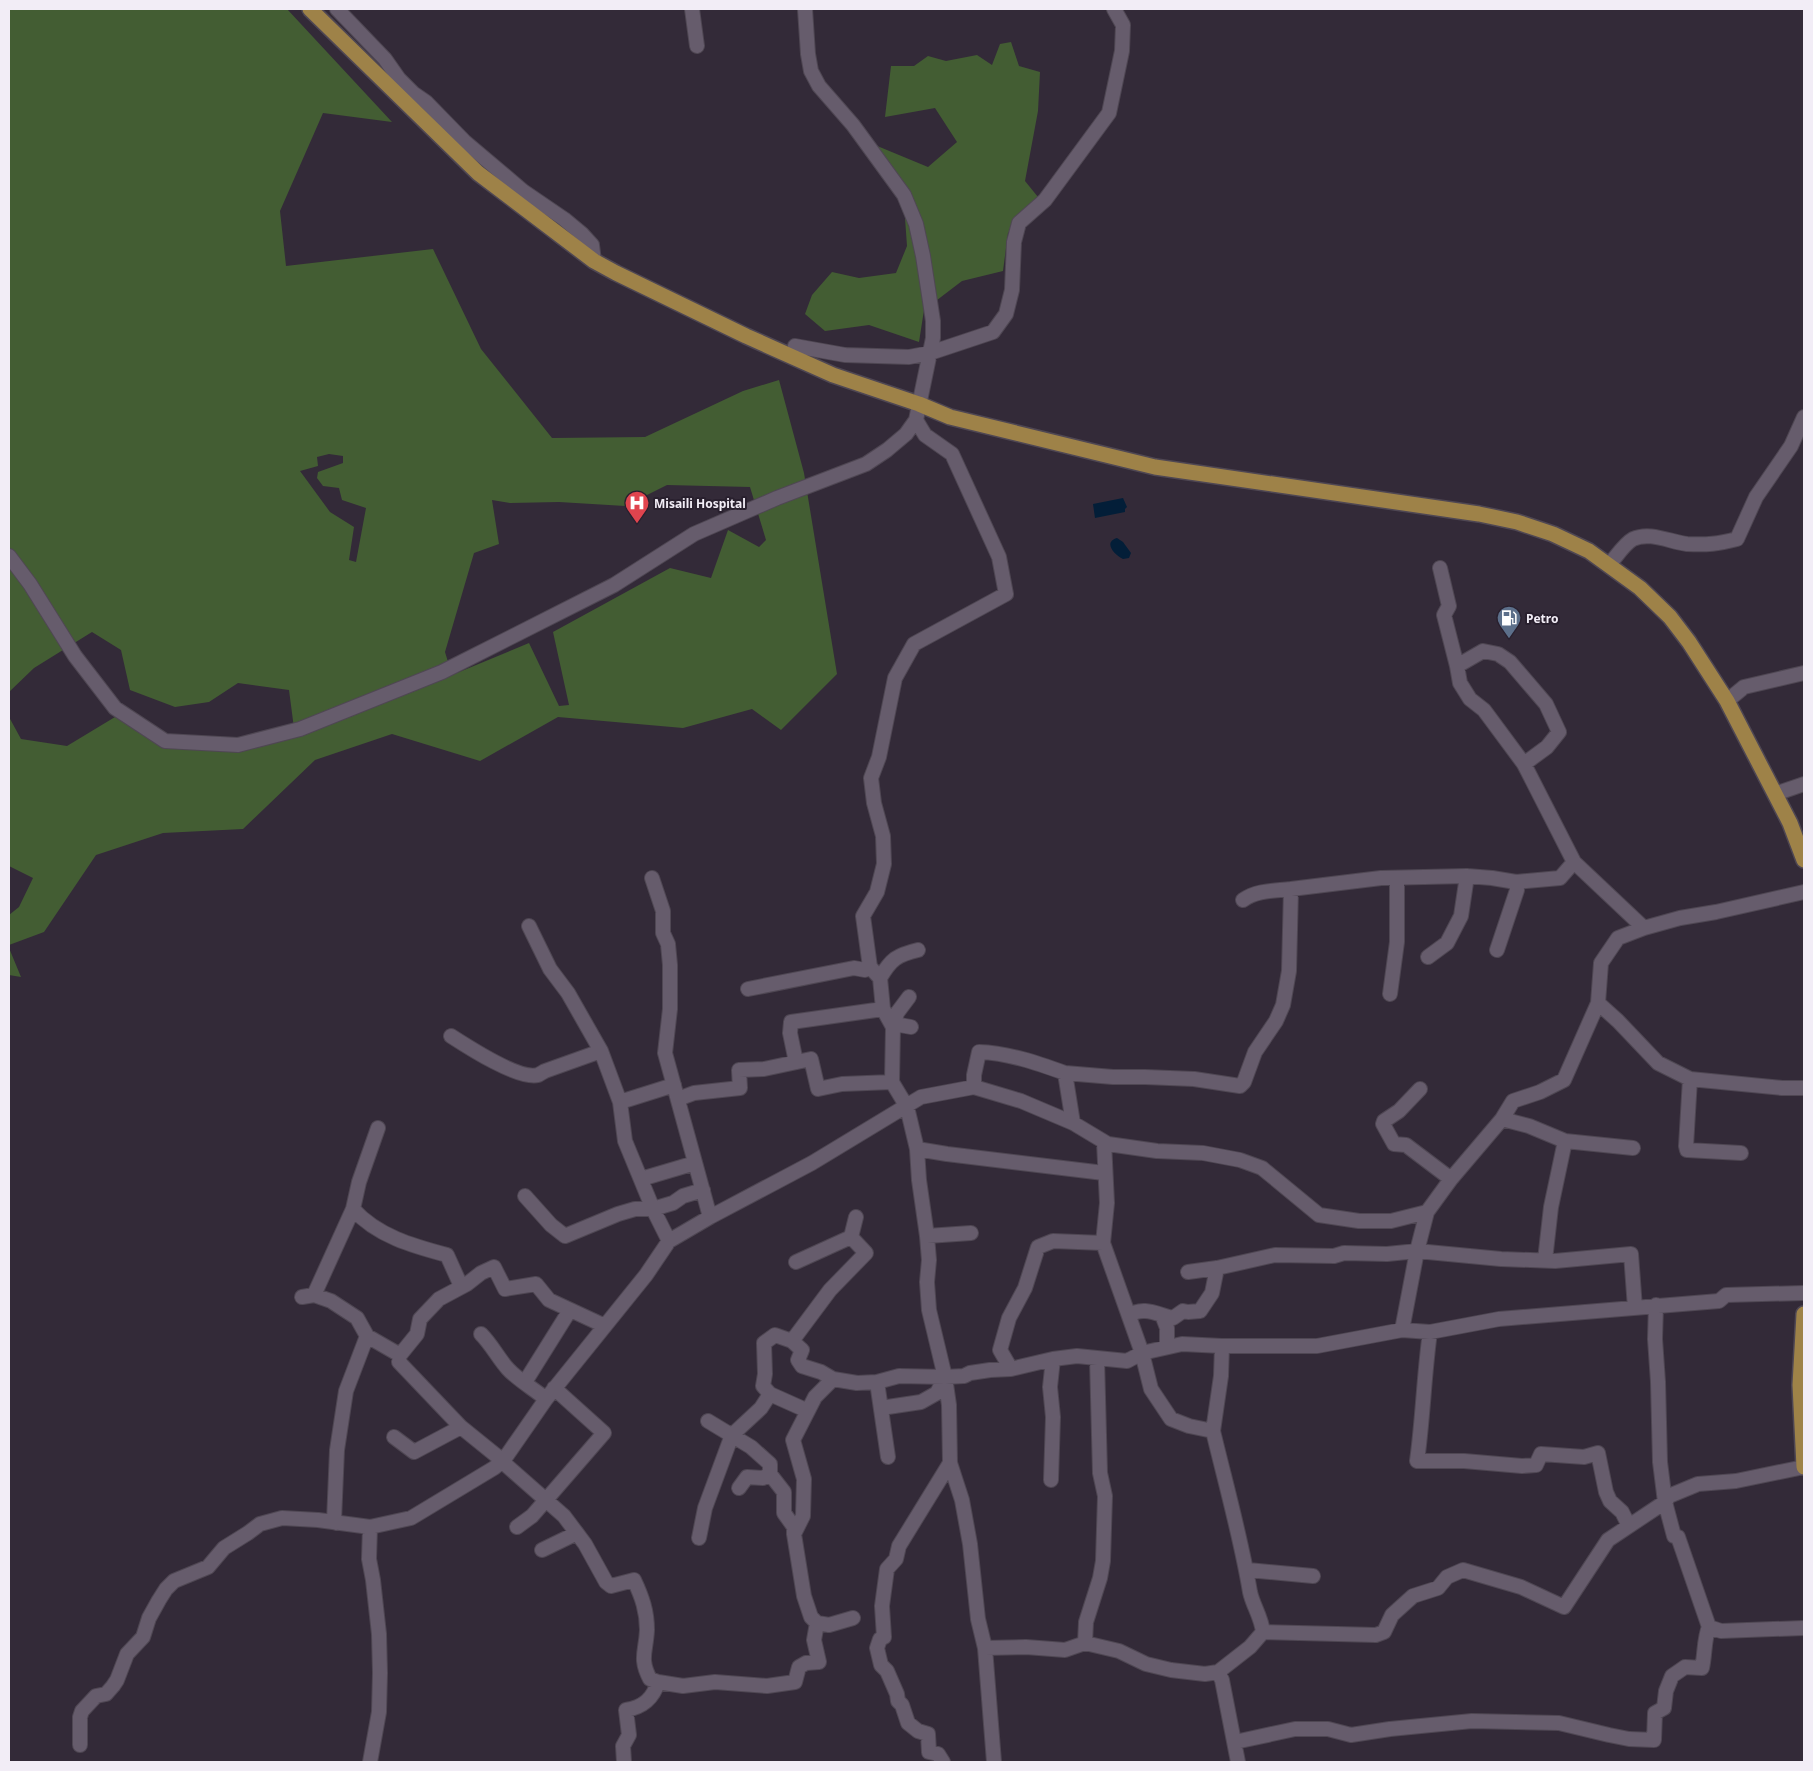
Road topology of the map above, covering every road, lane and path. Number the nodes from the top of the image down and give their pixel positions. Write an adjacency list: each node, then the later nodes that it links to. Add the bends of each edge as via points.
1 (310, 9): 7 (main road, via 478,172)
2 (337, 9): 7 (street, via 413,94 426,102 464,141 523,191 582,234 592,245)
3 (692, 9): 6 (street)
4 (804, 9): 9 (street, via 811,71 819,86 853,125 904,195 916,224 933,321)
5 (1114, 9): 9 (street, via 1123,25 1122,51 1109,113 1045,200 1019,223 1014,242 1012,290 1006,314 993,332)
6 (697, 46)
7 (594, 260): 10 (main road, via 616,274 824,371)
8 (795, 346): 9 (street, via 854,356 902,357)
9 (930, 353): 10 (street)
10 (919, 404): 12 (street); 14 (main road, via 950,417 1155,467 1517,522 1553,534 1589,551)
11 (1804, 417): 14 (street, via 1791,446 1756,497 1737,539 1714,545 1684,544 1641,536 1631,540)
12 (916, 420): 13 (street, via 906,434 866,464 694,534 614,585 442,672 300,730 238,745 165,741 115,708 75,656); 36 (street, via 925,434 952,454 999,557 1006,594 914,644 895,678 881,749 871,778 883,836 884,864 877,892 863,916)
13 (9, 556)
14 (1609, 565): 18 (main road, via 1640,588 1670,617)
15 (1440, 568): 16 (street, via 1449,606 1444,615)
16 (1457, 666): 19 (street, via 1460,683 1470,699 1484,710); 19 (street, via 1483,651 1498,654 1510,662 1546,704 1559,732 1548,747)
17 (1804, 673): 18 (street, via 1744,687)
18 (1727, 701): 21 (main road)
19 (1524, 764): 23 (street)
20 (1804, 784): 21 (street)
21 (1775, 794): 22 (main road)
22 (1804, 859)
23 (1574, 862): 27 (street, via 1560,878); 32 (street)
24 (1467, 876): 26 (street); 27 (street); 35 (street, via 1461,916 1448,943)
25 (652, 878): 51 (street, via 663,911 663,934 668,944 670,1009 665,1053)
26 (1397, 878): 28 (street); 39 (street, via 1397,942)
27 (1516, 882): 34 (street, via 1517,890)
28 (1291, 889): 30 (street, via 1251,894); 48 (street, via 1288,971 1283,1005 1255,1052 1240,1086 1194,1079)
29 (1804, 892): 32 (street)
30 (1243, 900)
31 (529, 926): 46 (street, via 550,969 568,993)
32 (1644, 928): 41 (street, via 1618,938 1601,963)
33 (918, 950): 37 (street, via 896,957)
34 (1497, 950)
35 (1428, 957)
36 (870, 967): 37 (street); 38 (street)
37 (880, 978): 42 (street)
38 (748, 989)
39 (1390, 994)
40 (908, 996): 43 (street)
41 (1598, 1003): 49 (street, via 1658,1063); 58 (street, via 1564,1080 1513,1100)
42 (883, 1009): 43 (street); 47 (street, via 791,1022)
43 (893, 1027): 44 (street); 50 (street)
44 (911, 1027)
45 (451, 1036): 46 (street, via 501,1065 528,1075 539,1075)
46 (600, 1050): 56 (street)
47 (796, 1062): 50 (street, via 811,1059 818,1089 842,1084); 55 (street, via 739,1070 740,1088 694,1093)
48 (1065, 1073): 52 (street, via 1031,1061 979,1052); 59 (street)
49 (1690, 1079): 53 (street); 65 (street, via 1687,1150)
50 (892, 1082): 57 (street)
51 (674, 1085): 55 (street); 56 (street)
52 (974, 1087): 57 (street, via 921,1097); 59 (street, via 1021,1101)
53 (1804, 1088)
54 (1420, 1089): 69 (street, via 1383,1124 1394,1144 1406,1145)
55 (678, 1099): 66 (street)
56 (620, 1102): 68 (street, via 625,1141)
57 (907, 1106): 64 (street); 75 (street, via 812,1163)
58 (1502, 1119): 61 (street); 69 (street)
59 (1073, 1123): 62 (street)
60 (378, 1128): 72 (street)
61 (1566, 1141): 63 (street); 83 (street, via 1551,1207)
62 (1104, 1142): 67 (street); 74 (street, via 1240,1160 1262,1168 1319,1215 1359,1221 1391,1221)
63 (1633, 1148)
64 (917, 1149): 67 (street); 78 (street)
65 (1741, 1153)
66 (695, 1163): 68 (street); 70 (street)
67 (1104, 1173): 81 (street, via 1107,1203)
68 (641, 1179): 73 (street)
69 (1451, 1179): 74 (street)
70 (703, 1190): 73 (street); 75 (street)
71 (525, 1196): 73 (street, via 551,1225 566,1236 635,1209)
72 (353, 1209): 87 (street, via 365,1222 389,1235 410,1245 447,1255); 99 (street, via 308,1296 331,1300 357,1318)
73 (653, 1209): 80 (street)
74 (1427, 1212): 82 (street)
75 (710, 1217): 80 (street)
76 (856, 1217): 79 (street)
77 (971, 1233): 78 (street)
78 (927, 1236): 108 (street, via 929,1310)
79 (851, 1237): 84 (street); 100 (street, via 866,1253 830,1290)
80 (669, 1241): 95 (street)
81 (1103, 1243): 93 (street); 107 (street, via 1054,1241 1038,1247 1024,1288 1009,1318 1000,1350)
82 (1418, 1251): 83 (street); 85 (street, via 1334,1256 1274,1255); 96 (street)
83 (1545, 1260): 90 (street, via 1631,1254)
84 (796, 1262)
85 (1217, 1268): 86 (street); 94 (street, via 1212,1293 1200,1310 1183,1311 1174,1318)
86 (1188, 1272)
87 (461, 1286): 91 (street, via 494,1267 505,1289 536,1284 549,1300); 104 (street, via 439,1299 420,1319 417,1334)
88 (1804, 1293): 89 (street, via 1726,1295 1719,1301)
89 (1656, 1305): 90 (street); 129 (street, via 1660,1462)
90 (1635, 1308): 97 (street, via 1499,1319)
91 (570, 1310): 95 (street); 110 (street)
92 (1804, 1314): 124 (main road, via 1800,1385)
93 (1129, 1316): 94 (street, via 1144,1310); 103 (street)
94 (1162, 1316): 102 (street)
95 (605, 1326): 112 (street)
96 (1402, 1330): 97 (street); 101 (street, via 1317,1346)
97 (1430, 1332): 131 (street, via 1417,1461 1522,1466 1536,1465 1541,1454 1584,1456 1598,1453 1606,1492)
98 (481, 1334): 110 (street, via 491,1344 499,1360)
99 (367, 1336): 104 (street); 130 (street, via 346,1391 337,1450)
100 (792, 1341): 109 (street, via 802,1350 798,1360 802,1366); 113 (street, via 775,1335 764,1343 766,1374 763,1386)
101 (1222, 1346): 102 (street, via 1182,1344); 118 (street)
102 (1167, 1347): 103 (street)
103 (1142, 1353): 106 (street, via 1127,1361); 118 (street, via 1151,1389 1171,1419)
104 (400, 1355): 117 (street, via 399,1362)
105 (1053, 1359): 106 (street, via 1077,1356); 107 (street); 126 (street, via 1050,1387 1053,1417)
106 (1097, 1359): 145 (street, via 1100,1473 1105,1496 1103,1561 1086,1622)
107 (1011, 1369): 108 (street)
108 (945, 1378): 111 (street, via 899,1376); 114 (street, via 937,1392 921,1402); 123 (street)
109 (833, 1379): 111 (street); 115 (street, via 815,1397)
110 (525, 1382): 112 (street)
111 (877, 1382): 114 (street)
112 (550, 1393): 122 (street); 128 (street, via 604,1433)
113 (770, 1394): 115 (street); 119 (street)
114 (881, 1408): 121 (street)
115 (808, 1411): 135 (street, via 793,1440 804,1479 803,1516)
116 (708, 1421): 119 (street)
117 (461, 1427): 120 (street, via 414,1452); 122 (street)
118 (1213, 1431): 138 (street)
119 (732, 1435): 125 (street, via 770,1464); 136 (street, via 705,1508)
120 (394, 1437)
121 (888, 1457)
122 (503, 1461): 128 (street); 132 (street, via 411,1518)
123 (950, 1463): 146 (street, via 962,1500); 153 (street, via 899,1546 896,1559 887,1569 882,1606 884,1637 877,1644 882,1665 908,1723 928,1734 929,1752 938,1754)
124 (1804, 1467): 129 (street, via 1736,1481 1698,1484 1669,1496)
125 (770, 1474): 127 (street, via 763,1478 747,1477); 135 (street, via 784,1492 784,1513 794,1527)
126 (1051, 1480)
127 (739, 1488)
128 (547, 1500): 133 (street); 134 (street)
129 (1665, 1502): 131 (street); 142 (street, via 1674,1536 1678,1537)
130 (336, 1523): 132 (street); 150 (street, via 282,1518 260,1524 224,1548 208,1567 174,1581 154,1609 143,1637 127,1654 113,1686 106,1694 96,1696 82,1711)
131 (1629, 1526): 144 (street, via 1608,1540 1564,1607 1520,1587 1463,1570 1447,1577 1438,1588 1413,1596 1392,1615 1384,1632 1376,1635)
132 (370, 1527): 151 (street, via 369,1559 379,1634 380,1673 379,1712)
133 (517, 1527)
134 (577, 1533): 137 (street); 148 (street, via 606,1582 611,1586 634,1580 645,1608 644,1667 650,1679)
135 (794, 1534): 141 (street, via 804,1596)
136 (700, 1538)
137 (542, 1550)
138 (1248, 1570): 139 (street); 144 (street, via 1251,1594 1262,1620)
139 (1313, 1576)
140 (853, 1618): 141 (street, via 829,1625)
141 (817, 1624): 148 (street, via 814,1640 819,1662 799,1667 796,1682 767,1686 715,1682 683,1686)
142 (1709, 1627): 143 (street, via 1721,1631); 149 (street, via 1702,1668 1685,1667 1672,1676 1664,1708 1655,1713 1654,1740 1629,1739 1559,1723 1472,1721 1351,1735 1328,1729 1295,1729)
143 (1804, 1628)
144 (1263, 1632): 147 (street, via 1250,1647)
145 (1085, 1643): 146 (street, via 1065,1650); 147 (street, via 1119,1651 1146,1664 1171,1670 1205,1674)
146 (984, 1648): 154 (street)
147 (1218, 1672): 149 (street)
148 (658, 1682): 152 (street, via 652,1697 634,1709 626,1710 629,1735 624,1746)
149 (1235, 1742): 155 (street)
150 (80, 1745)
151 (370, 1762)
152 (624, 1762)
153 (943, 1762)
154 (994, 1762)
155 (1238, 1762)

